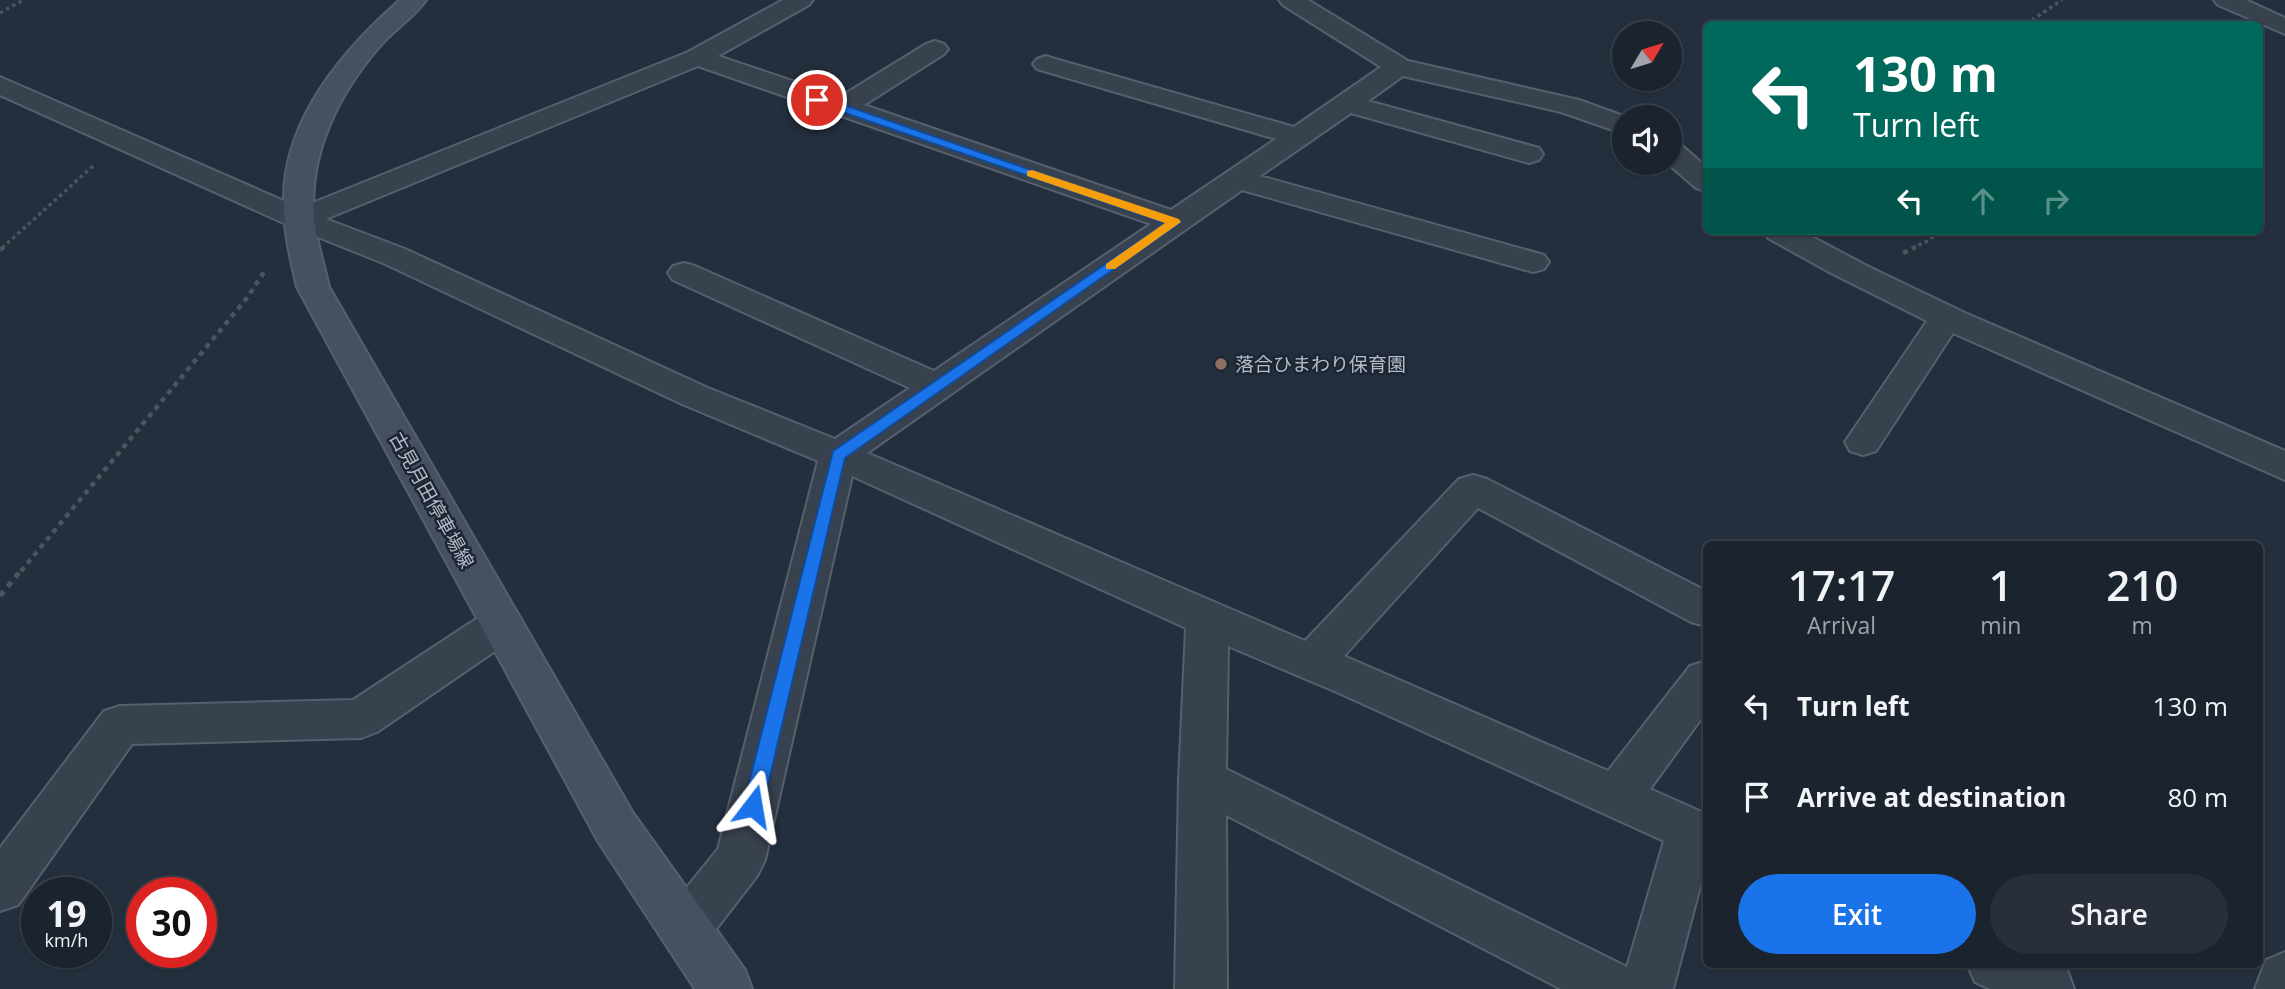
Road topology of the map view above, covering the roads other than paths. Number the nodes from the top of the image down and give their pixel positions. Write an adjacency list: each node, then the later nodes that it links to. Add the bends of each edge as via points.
1 (414, 0): 19 (main road, 古見月田停車場線, via 371,40 334,91 303,157)
2 (801, 0): 7 (street)
3 (1291, 0): 9 (street)
4 (2226, 0): 5 (street)
5 (2285, 27)
6 (935, 48): 12 (street)
7 (696, 57): 12 (street); 19 (street)
8 (1046, 64): 14 (street)
9 (1399, 67): 11 (street); 13 (street, via 1569,106)
10 (0, 85): 19 (street)
11 (1346, 103): 14 (street); 15 (street)
12 (841, 108): 20 (street)
13 (1612, 122)
14 (1299, 136): 17 (street)
15 (1529, 155)
16 (1682, 161): 18 (street)
17 (1237, 179): 20 (street); 22 (street)
18 (1703, 179)
19 (299, 219): 27 (street, via 394,256 695,396); 31 (main road, 古見月田停車場線, via 313,287)
20 (1175, 222): 25 (street)
21 (1786, 235): 24 (street)
22 (1533, 262)
23 (684, 274): 25 (street)
24 (1947, 317): 26 (street); 28 (street)
25 (937, 386): 27 (street)
26 (1863, 442)
27 (838, 455): 30 (street); 38 (street, via 740,860)
28 (2285, 467)
29 (1703, 608): 32 (street, via 1473,489)
30 (1208, 619): 32 (street); 34 (street)
31 (502, 624): 37 (street, via 361,719 120,725); 38 (main road, 古見月田停車場線, via 616,828)
32 (1312, 662): 35 (street)
33 (1703, 683): 35 (street)
34 (1202, 780): 42 (street); 43 (street)
35 (1617, 796): 36 (street)
36 (1699, 833): 44 (street)
37 (0, 888)
38 (685, 929): 41 (main road, 古見月田停車場線)
39 (2002, 968): 45 (street)
40 (2285, 978): 46 (street)
41 (726, 989)
42 (1201, 989)
43 (1616, 989)
44 (1647, 989)
45 (2048, 989)
46 (2281, 989)

